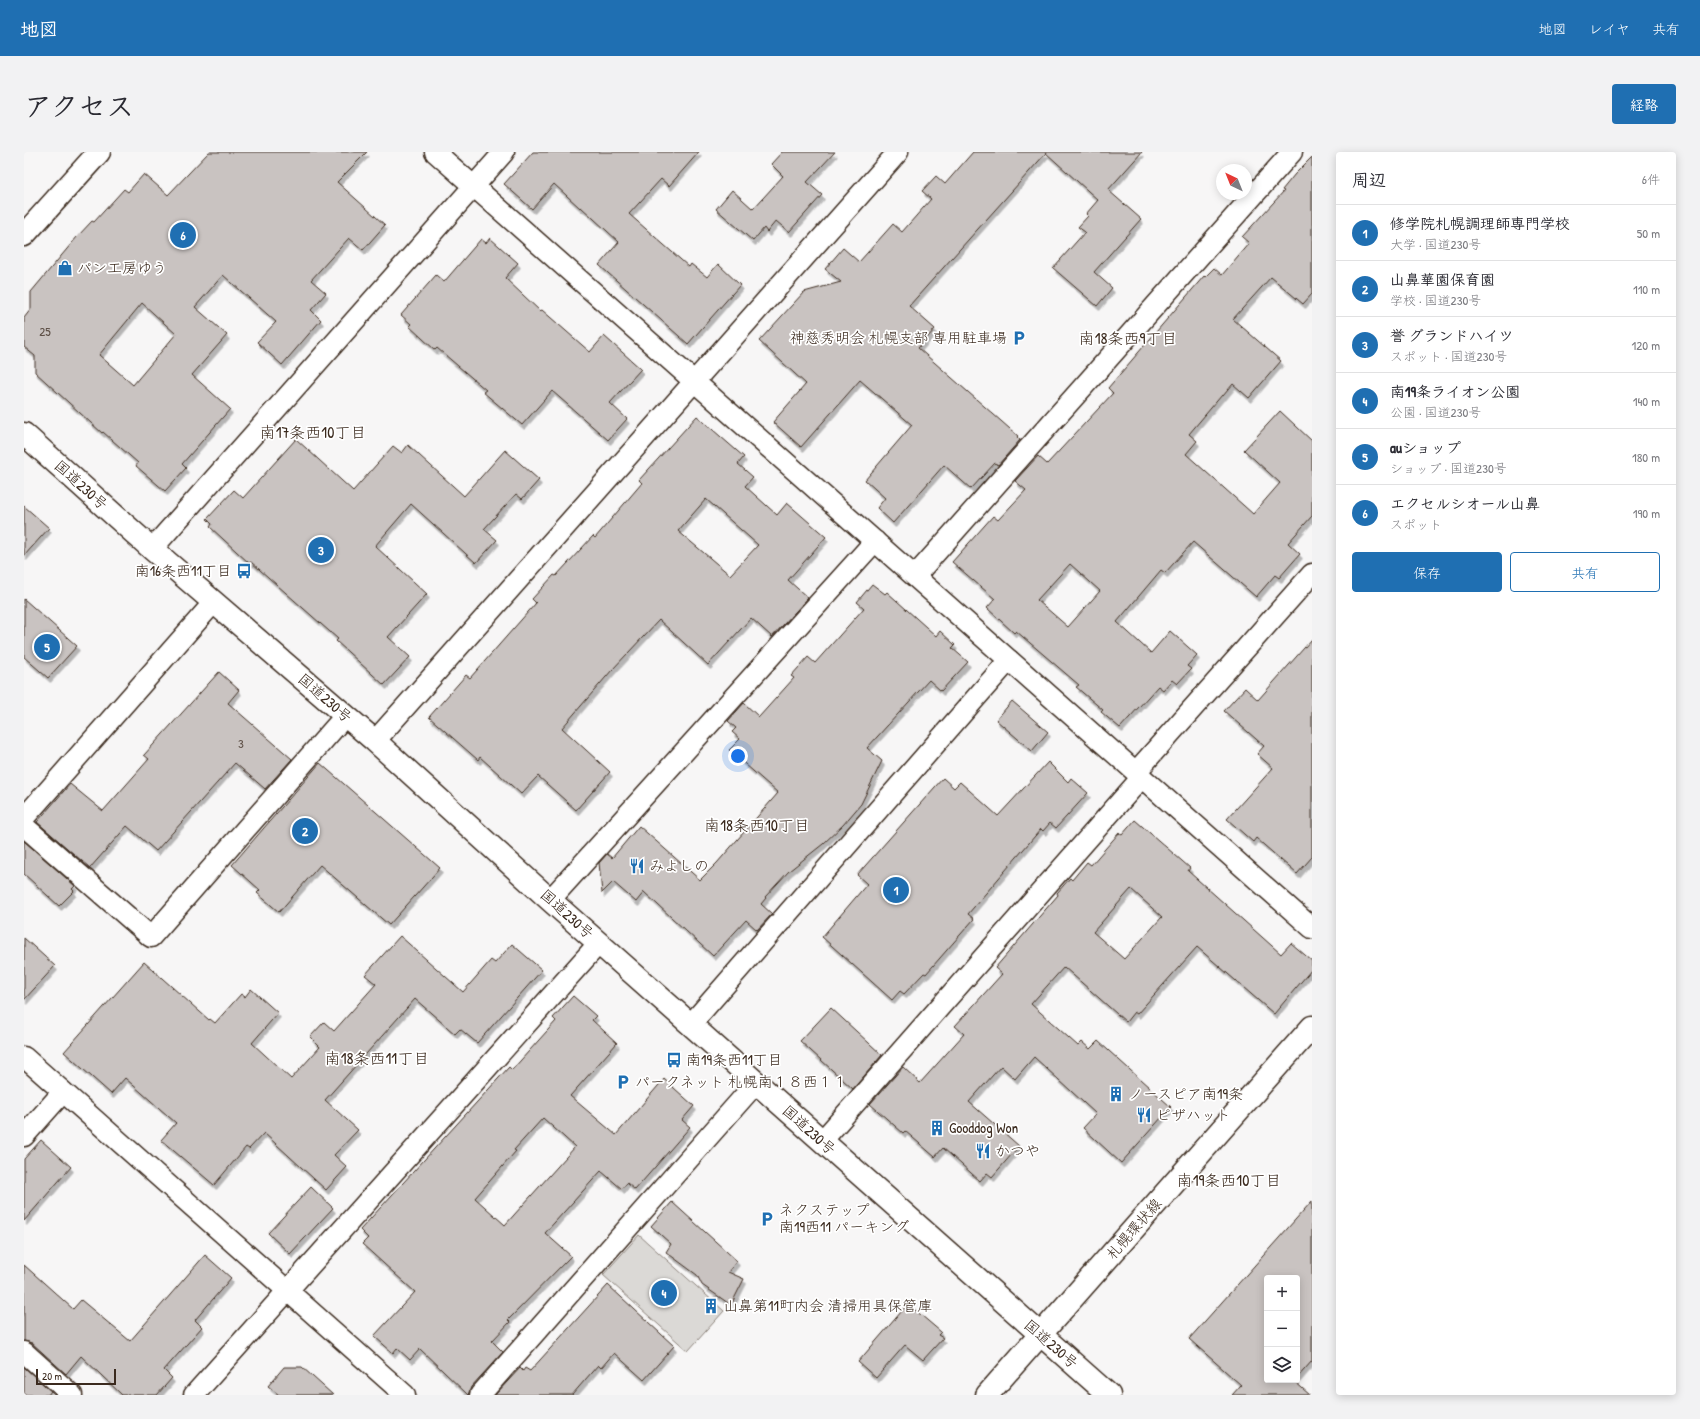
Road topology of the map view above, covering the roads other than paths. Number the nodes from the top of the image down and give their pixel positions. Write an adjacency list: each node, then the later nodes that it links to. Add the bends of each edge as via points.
1 (99, 152): 7 (main road)
2 (435, 152): 6 (street)
3 (504, 152): 6 (street)
4 (898, 152): 8 (street)
5 (1292, 152): 13 (street)
6 (473, 186): 8 (street); 11 (street)
7 (24, 235)
8 (694, 381): 10 (street); 17 (street)
9 (24, 434): 11 (main road, 国道230号)
10 (875, 541): 13 (street); 21 (street)
11 (152, 549): 14 (main road, 国道230号)
12 (1312, 574): 18 (street)
13 (915, 576): 15 (street)
14 (214, 602): 16 (main road, 国道230号); 19 (street)
15 (1009, 660): 18 (street); 24 (street)
16 (345, 716): 17 (main road, 国道230号); 20 (street, via 151,937)
17 (374, 741): 21 (main road, 国道230号)
18 (1139, 774): 22 (street); 30 (street)
19 (24, 818)
20 (24, 826)
21 (550, 900): 23 (main road, 国道230号)
22 (1312, 928)
23 (599, 943): 24 (main road, 国道230号); 31 (street)
24 (691, 1024): 27 (main road, 国道230号)
25 (1312, 1027): 32 (main road, 札幌環状線)
26 (24, 1057): 28 (street)
27 (756, 1083): 30 (main road, 国道230号); 37 (street)
28 (63, 1092): 29 (street); 31 (street)
29 (24, 1136)
30 (822, 1141): 32 (main road, 国道230号)
31 (288, 1291): 35 (street); 36 (street)
32 (1040, 1335): 38 (main road, 札幌環状線); 39 (main road, 国道230号)
33 (25, 1355): 34 (street)
34 (72, 1395)
35 (194, 1395)
36 (405, 1395)
37 (480, 1395)
38 (987, 1395)
39 (1109, 1395)

